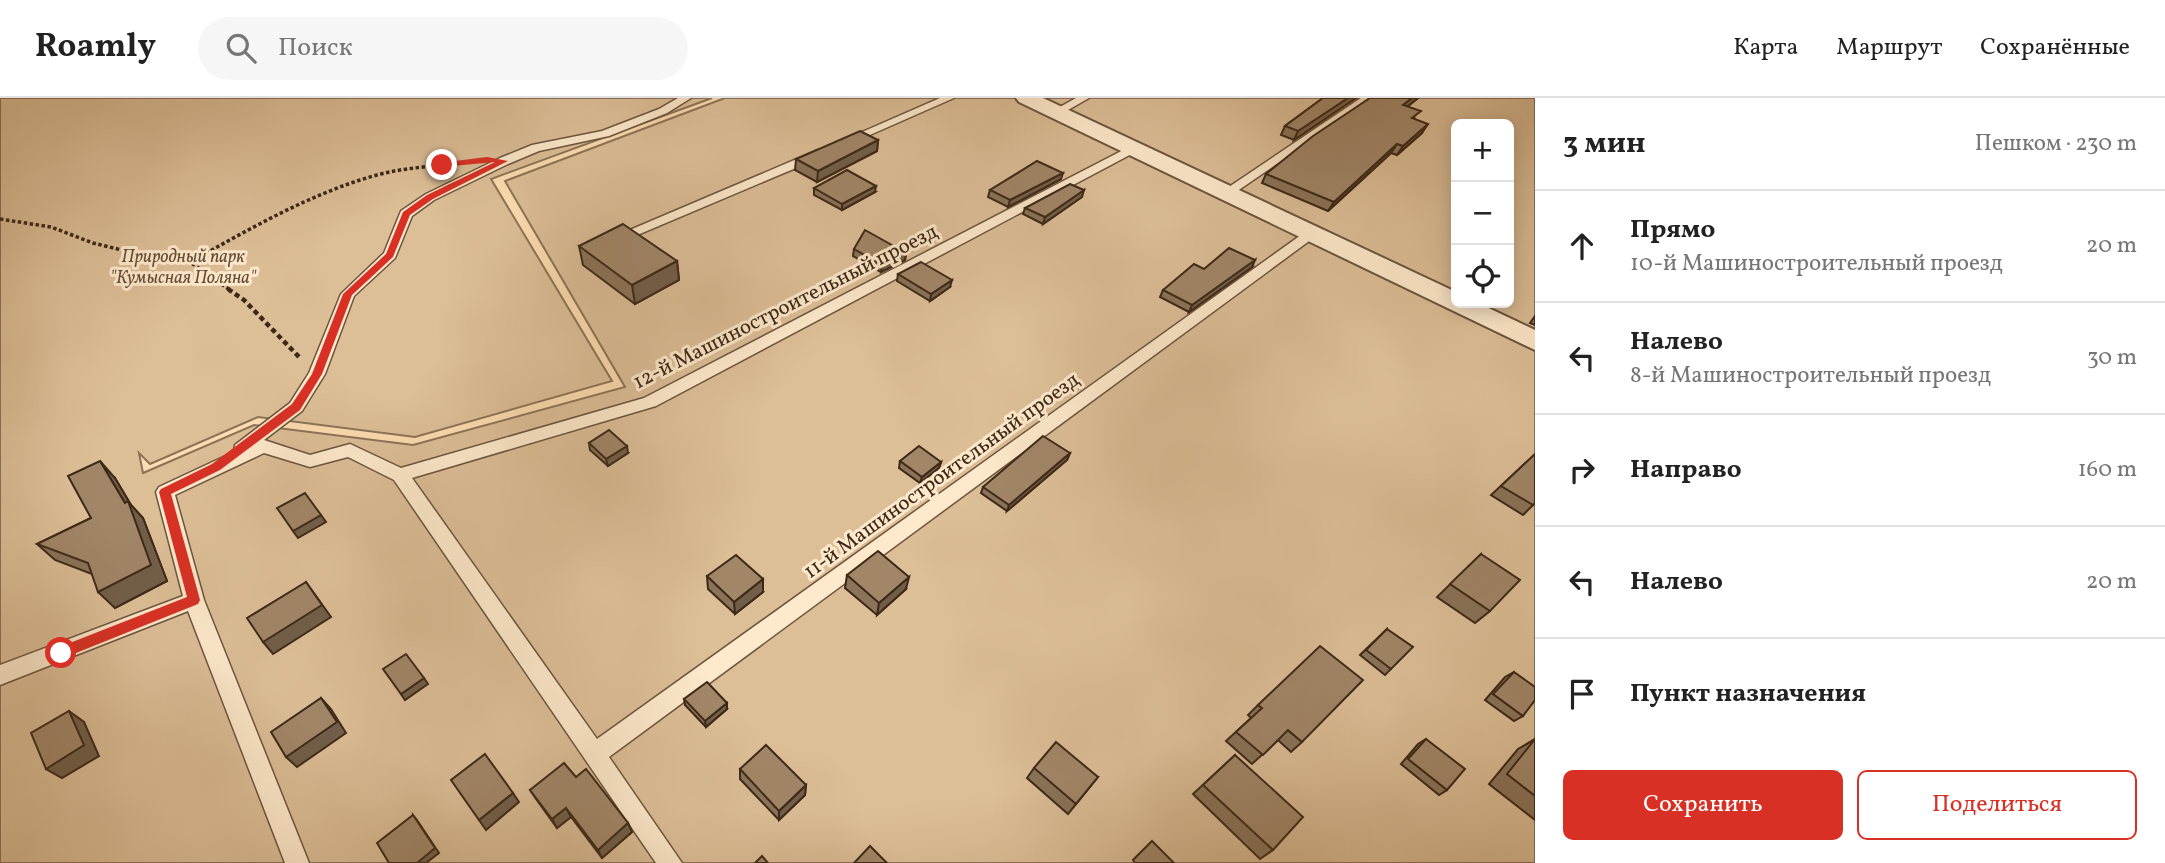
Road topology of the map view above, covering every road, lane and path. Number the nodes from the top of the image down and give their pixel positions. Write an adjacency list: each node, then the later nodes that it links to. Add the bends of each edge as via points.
1 (686, 98): 17 (lane, via 605,134 514,156 430,197 406,214 390,255 348,294)
2 (949, 98): 12 (lane)
3 (1026, 98): 6 (street)
4 (1084, 98): 6 (lane)
5 (1368, 98): 9 (lane)
6 (1057, 112): 7 (street)
7 (1135, 149): 9 (street); 19 (lane, 12-й Машиностроительный проезд, via 650,402)
8 (453, 164): 13 (path, via 402,169 351,183)
9 (1226, 193): 11 (street)
10 (0, 219): 13 (path, via 51,227 138,254)
11 (1313, 233): 14 (street); 22 (lane, 11-й Машиностроительный проезд)
12 (602, 245)
13 (190, 262): 17 (path, via 244,300)
14 (1451, 301)
15 (1466, 308): 16 (street)
16 (1535, 341)
17 (317, 374): 18 (lane, via 296,407)
18 (216, 467): 19 (lane, via 263,446 310,461 350,450); 20 (lane, via 165,492)
19 (400, 475): 22 (lane)
20 (194, 600): 21 (lane); 23 (lane)
21 (0, 675)
22 (596, 753): 24 (lane)
23 (297, 863)
24 (670, 863)

